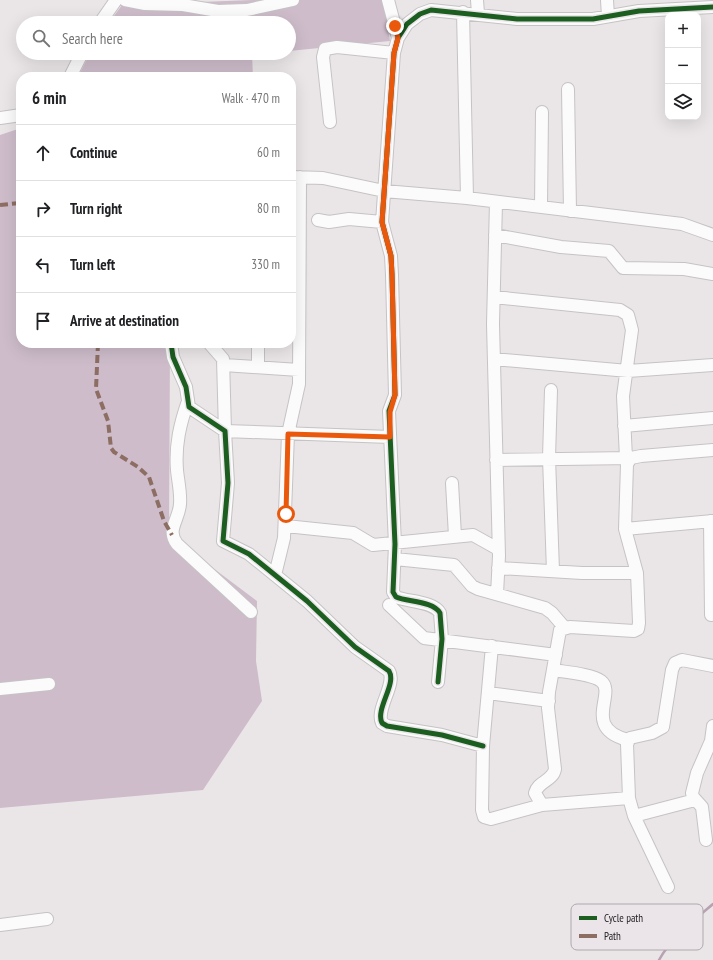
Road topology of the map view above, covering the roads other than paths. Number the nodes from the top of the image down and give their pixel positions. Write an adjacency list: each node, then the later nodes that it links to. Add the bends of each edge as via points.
1 (116, 0): 12 (street)
2 (125, 0): 3 (street, via 146,4 183,5 218,12 247,10)
3 (293, 0)
4 (388, 0): 14 (street)
5 (477, 0): 11 (street)
6 (607, 0): 13 (street)
7 (683, 4): 8 (street); 9 (street)
8 (639, 5): 13 (street)
9 (713, 8)
10 (463, 12): 11 (street); 14 (street, via 439,9 420,14 407,24); 25 (street)
11 (478, 14): 13 (street, via 532,19 593,19)
12 (105, 16)
13 (608, 16)
14 (398, 38): 15 (street)
15 (394, 53): 22 (street, via 337,47 325,50 323,56); 24 (street)
16 (78, 60): 17 (street)
17 (72, 72)
18 (568, 89): 28 (street)
19 (542, 112): 27 (street)
20 (16, 116): 21 (street)
21 (0, 118)
22 (330, 122)
23 (296, 177): 24 (street, via 339,180)
24 (384, 191): 25 (street); 30 (street)
25 (467, 198): 26 (street)
26 (496, 202): 27 (street); 32 (street)
27 (541, 207): 28 (street)
28 (570, 211): 33 (street, via 682,224)
29 (318, 220): 30 (street)
30 (382, 222): 51 (street, via 391,256 392,275 395,395 390,412)
31 (296, 225): 43 (street)
32 (495, 235): 34 (street, via 609,251 623,268 684,269); 35 (street)
33 (713, 235)
34 (713, 274)
35 (494, 297): 39 (street); 44 (street, via 624,311 628,315 632,330)
36 (172, 348): 46 (street)
37 (213, 348): 40 (street, via 223,359)
38 (258, 348): 42 (street)
39 (494, 359): 44 (street); 55 (street)
40 (224, 365): 42 (street); 49 (street)
41 (713, 365): 44 (street)
42 (258, 367): 43 (street)
43 (299, 370): 50 (street, via 299,384)
44 (628, 371): 48 (street, via 624,385)
45 (551, 390): 53 (street)
46 (188, 400): 49 (street, via 192,410); 70 (street, via 177,437 180,504 172,535 177,544)
47 (713, 418): 48 (street)
48 (624, 426): 54 (street)
49 (225, 431): 50 (street); 67 (street, via 228,483 223,541 249,554)
50 (288, 434): 51 (street); 58 (street)
51 (390, 437): 61 (street)
52 (713, 450): 54 (street)
53 (549, 458): 54 (street); 55 (street); 65 (street)
54 (628, 458): 59 (street)
55 (496, 460): 62 (street)
56 (452, 484): 60 (street)
57 (712, 521): 59 (street); 71 (street)
58 (286, 526): 61 (street, via 353,533 373,545); 67 (street)
59 (625, 528): 66 (street)
60 (455, 536): 61 (street); 62 (street, via 473,535)
61 (396, 544): 63 (street)
62 (498, 549): 64 (street)
63 (394, 559): 68 (street, via 454,566 472,586); 73 (street, via 394,596 438,610 441,617)
64 (498, 568): 65 (street); 68 (street)
65 (553, 571): 66 (street)
66 (638, 573): 72 (street, via 638,629 634,631)
67 (275, 575): 86 (street, via 307,601 358,650 390,673 391,678 380,715 382,723)
68 (498, 594): 72 (street, via 545,608)
69 (389, 605): 73 (street, via 421,636)
70 (251, 612)
71 (711, 615)
72 (564, 627): 75 (street, via 560,630)
73 (442, 639): 74 (street); 78 (street)
74 (492, 646): 75 (street); 81 (street)
75 (556, 655): 77 (street)
76 (713, 666): 84 (street, via 682,660 675,663 663,727)
77 (553, 670): 82 (street); 84 (street, via 594,678 604,684 605,726 611,735)
78 (438, 682)
79 (49, 684): 80 (street)
80 (0, 689)
81 (488, 693): 82 (street); 86 (street)
82 (549, 701): 89 (street, via 555,770 552,776 536,789)
83 (713, 726): 85 (street)
84 (628, 740): 87 (street)
85 (712, 740): 88 (street, via 693,786 692,793)
86 (483, 746): 89 (street, via 484,817 490,819)
87 (630, 798): 89 (street); 90 (street)
88 (696, 800): 90 (street); 91 (street, via 702,807)
89 (542, 805)
90 (634, 816): 92 (street)
91 (706, 840)
92 (668, 888)
93 (47, 919): 94 (street)
94 (0, 925)

